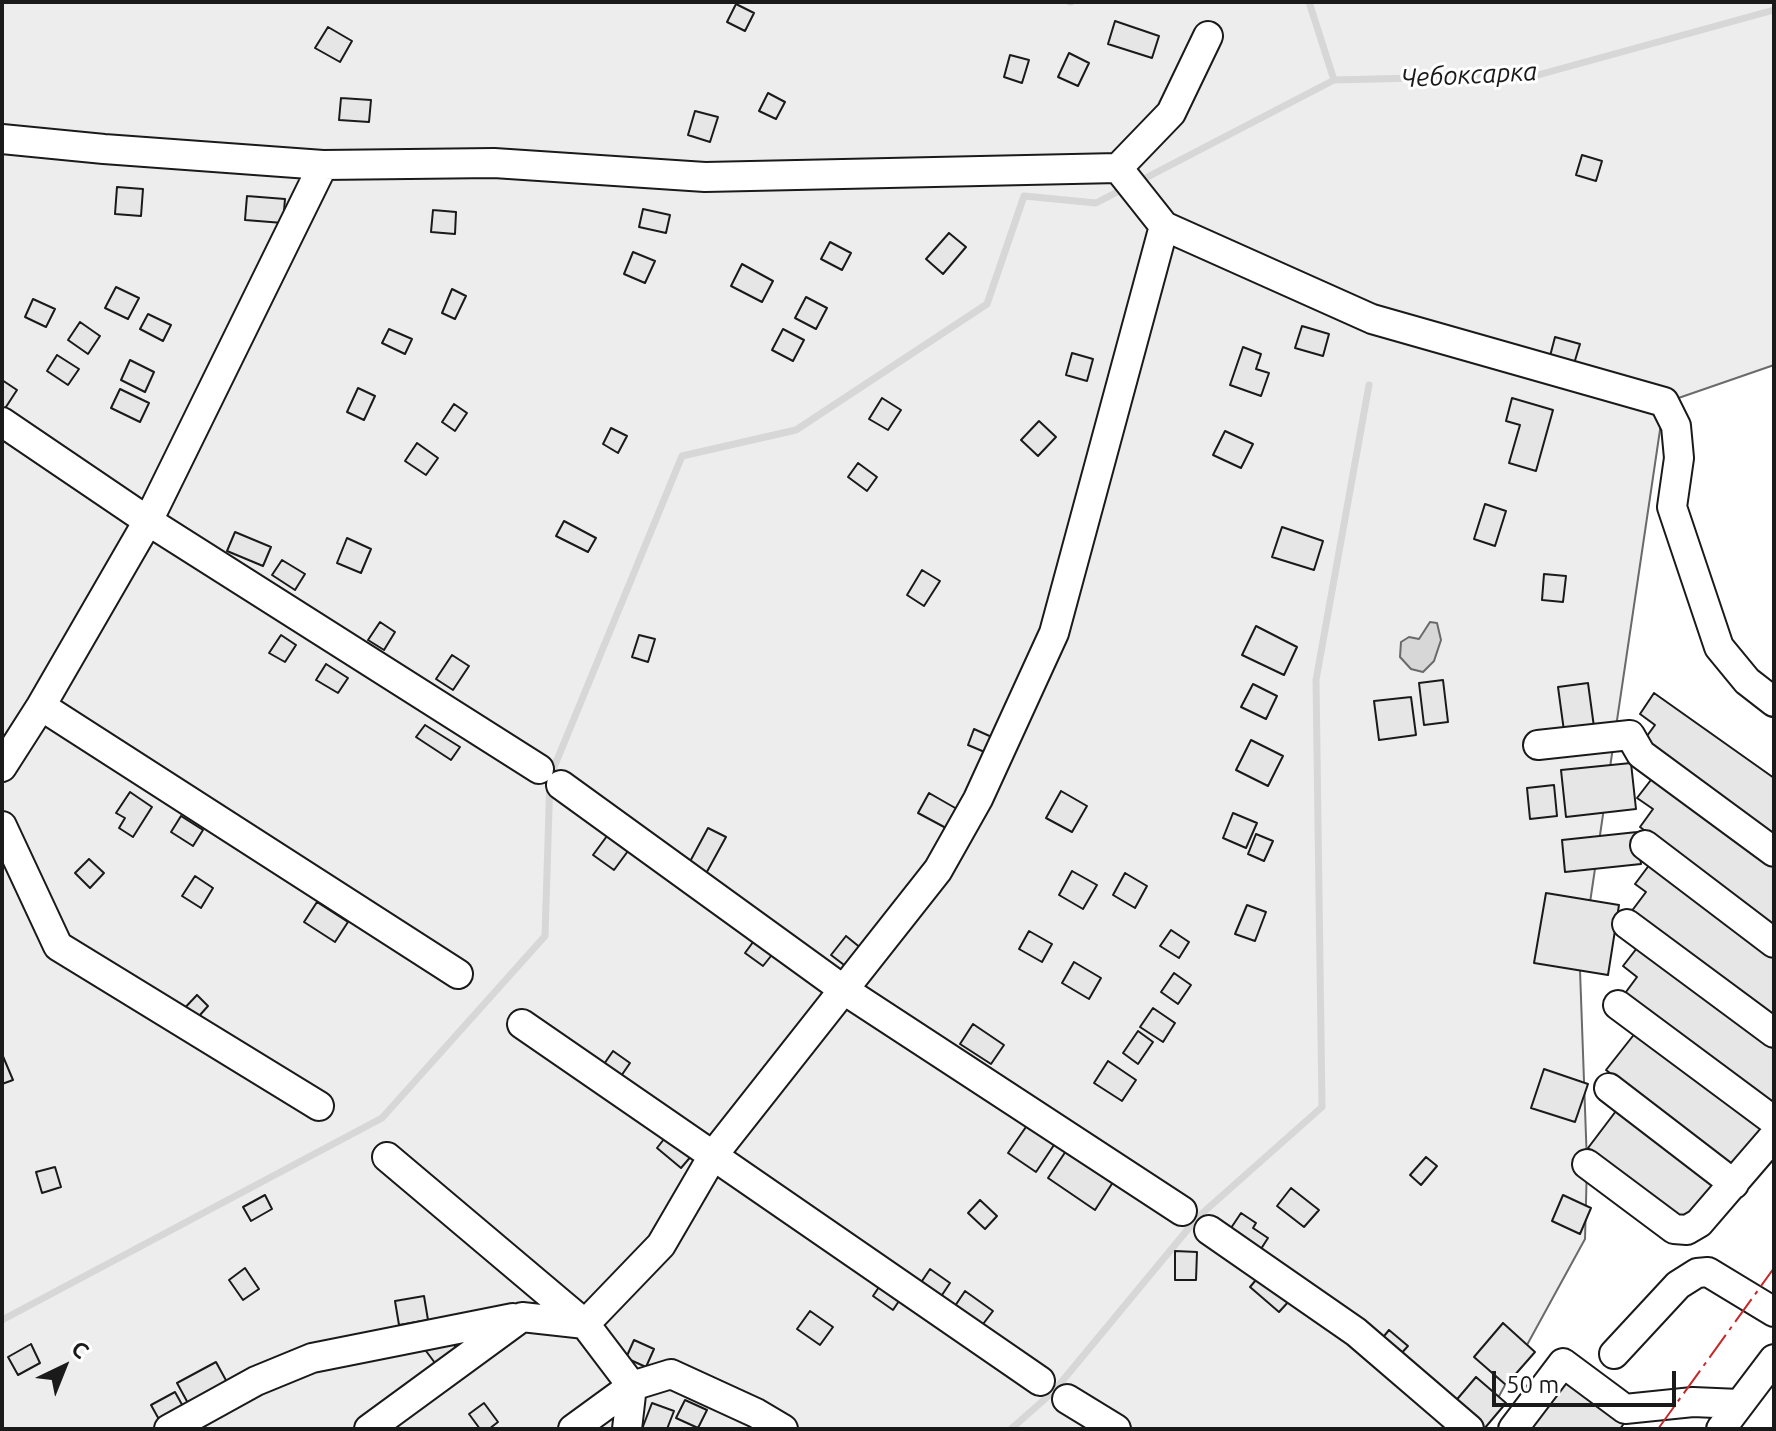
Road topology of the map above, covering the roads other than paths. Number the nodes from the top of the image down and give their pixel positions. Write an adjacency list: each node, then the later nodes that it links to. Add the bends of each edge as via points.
1 (1208, 36): 4 (street, via 1171,113)
2 (2, 139): 3 (street)
3 (323, 165): 4 (street, via 494,163 705,177); 7 (street)
4 (1118, 168): 5 (street)
5 (1164, 226): 8 (street, via 1372,319 1664,402 1676,426 1679,458 1672,507 1719,647 1747,681); 18 (street, via 1054,633 978,799 938,870)
6 (2, 422): 7 (street)
7 (148, 521): 9 (street); 18 (street, via 550,777)
8 (1774, 702)
9 (41, 706): 11 (street); 17 (street)
10 (1538, 745): 14 (street, via 1630,735 1641,754)
11 (2, 767)
12 (2, 826): 23 (street, via 58,946)
13 (1645, 845): 16 (street)
14 (1774, 852)
15 (1627, 924): 21 (street)
16 (1774, 943)
17 (458, 974)
18 (844, 990): 26 (street); 30 (street)
19 (1618, 1005): 24 (street)
20 (522, 1024): 26 (street)
21 (1774, 1033)
22 (1609, 1088): 29 (street)
23 (319, 1106)
24 (1774, 1121)
25 (1774, 1136): 29 (street)
26 (714, 1154): 34 (street, via 661,1245); 37 (street)
27 (387, 1157): 34 (street)
28 (1587, 1164): 29 (street, via 1674,1229 1687,1230 1699,1223)
29 (1734, 1184)
30 (1182, 1211)
31 (1209, 1230): 47 (street, via 1356,1332)
32 (1774, 1312): 35 (street, via 1708,1272 1697,1273 1678,1285)
33 (522, 1317): 34 (street); 41 (street, via 312,1358 256,1381); 42 (street)
34 (585, 1324): 38 (street)
35 (1614, 1354)
36 (1774, 1359): 40 (street)
37 (1040, 1381)
38 (632, 1386): 43 (street); 44 (street); 45 (street, via 671,1374)
39 (1067, 1399): 46 (street)
40 (1739, 1404): 48 (street, via 1693,1402 1625,1409 1563,1363); 49 (street)
41 (169, 1429)
42 (369, 1429)
43 (573, 1429)
44 (627, 1429)
45 (783, 1429)
46 (1116, 1429)
47 (1469, 1429)
48 (1513, 1429)
49 (1721, 1429)

